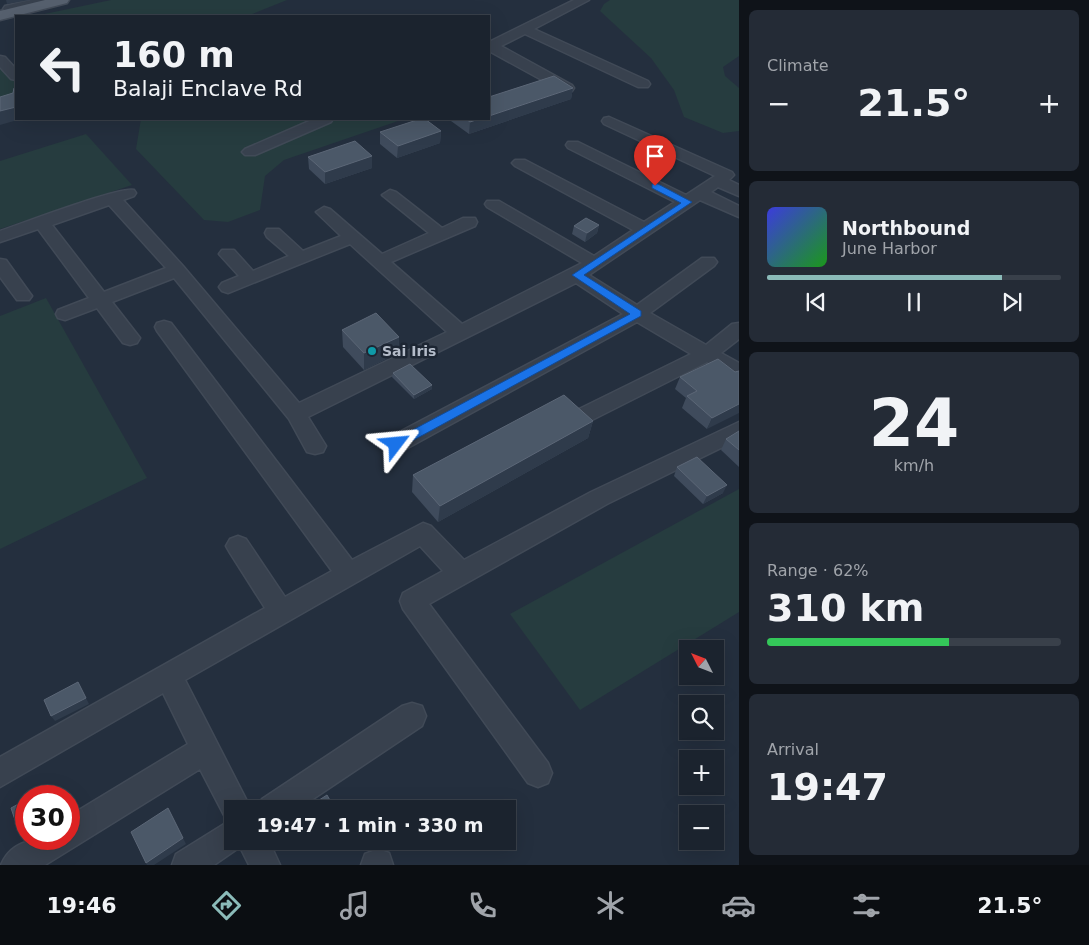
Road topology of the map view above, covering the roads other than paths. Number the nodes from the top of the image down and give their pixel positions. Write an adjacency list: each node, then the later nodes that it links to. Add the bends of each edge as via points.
1 (56, 0): 3 (main road)
2 (583, 0): 4 (street)
3 (3, 12)
4 (524, 29): 5 (street); 8 (street)
5 (490, 47): 9 (street)
6 (0, 60): 7 (street)
7 (15, 75)
8 (643, 84)
9 (567, 88)
10 (324, 120): 13 (street)
11 (609, 120): 15 (street)
12 (572, 145): 20 (street)
13 (250, 152)
14 (520, 163): 26 (street)
15 (728, 175): 16 (street); 20 (street)
16 (739, 191)
17 (128, 193): 19 (street)
18 (390, 195): 28 (street)
19 (112, 198): 25 (street); 37 (street)
20 (694, 198): 23 (street); 26 (street)
21 (493, 204): 36 (street)
22 (324, 212): 30 (street)
23 (739, 212)
24 (469, 222): 28 (street)
25 (42, 223): 29 (street); 42 (street)
26 (646, 230): 36 (street)
27 (273, 233): 32 (street)
28 (440, 234): 33 (street)
29 (0, 237)
30 (353, 237): 32 (street); 33 (street)
31 (228, 254): 39 (street)
32 (301, 258): 39 (street)
33 (380, 261): 47 (street)
34 (708, 262): 44 (street)
35 (0, 264): 41 (street)
36 (594, 264): 38 (street)
37 (177, 270): 42 (street); 51 (street)
38 (577, 275): 44 (street); 47 (street)
39 (250, 278): 40 (street)
40 (228, 287)
41 (23, 296)
42 (102, 299): 43 (street); 48 (street)
43 (65, 314)
44 (638, 314): 49 (street); 54 (street)
45 (164, 327): 57 (street)
46 (739, 329): 49 (street)
47 (460, 333): 51 (street)
48 (130, 338)
49 (707, 354): 50 (street); 52 (street)
50 (739, 372)
51 (296, 414): 55 (street)
52 (580, 418)
53 (739, 430): 58 (street, via 599,498)
54 (396, 444)
55 (315, 446)
56 (238, 546): 59 (street)
57 (349, 574): 58 (street, via 423,533); 59 (street)
58 (461, 574): 64 (street, via 412,601)
59 (281, 612): 60 (street)
60 (168, 675): 62 (street); 63 (street)
61 (412, 716): 66 (street)
62 (206, 749): 65 (street); 67 (street)
63 (0, 773)
64 (538, 773)
65 (232, 800)
66 (286, 800)
67 (80, 826)
68 (224, 840): 72 (street)
69 (41, 850): 71 (street)
70 (258, 850): 73 (street)
71 (16, 865)
72 (187, 865)
73 (265, 865)

